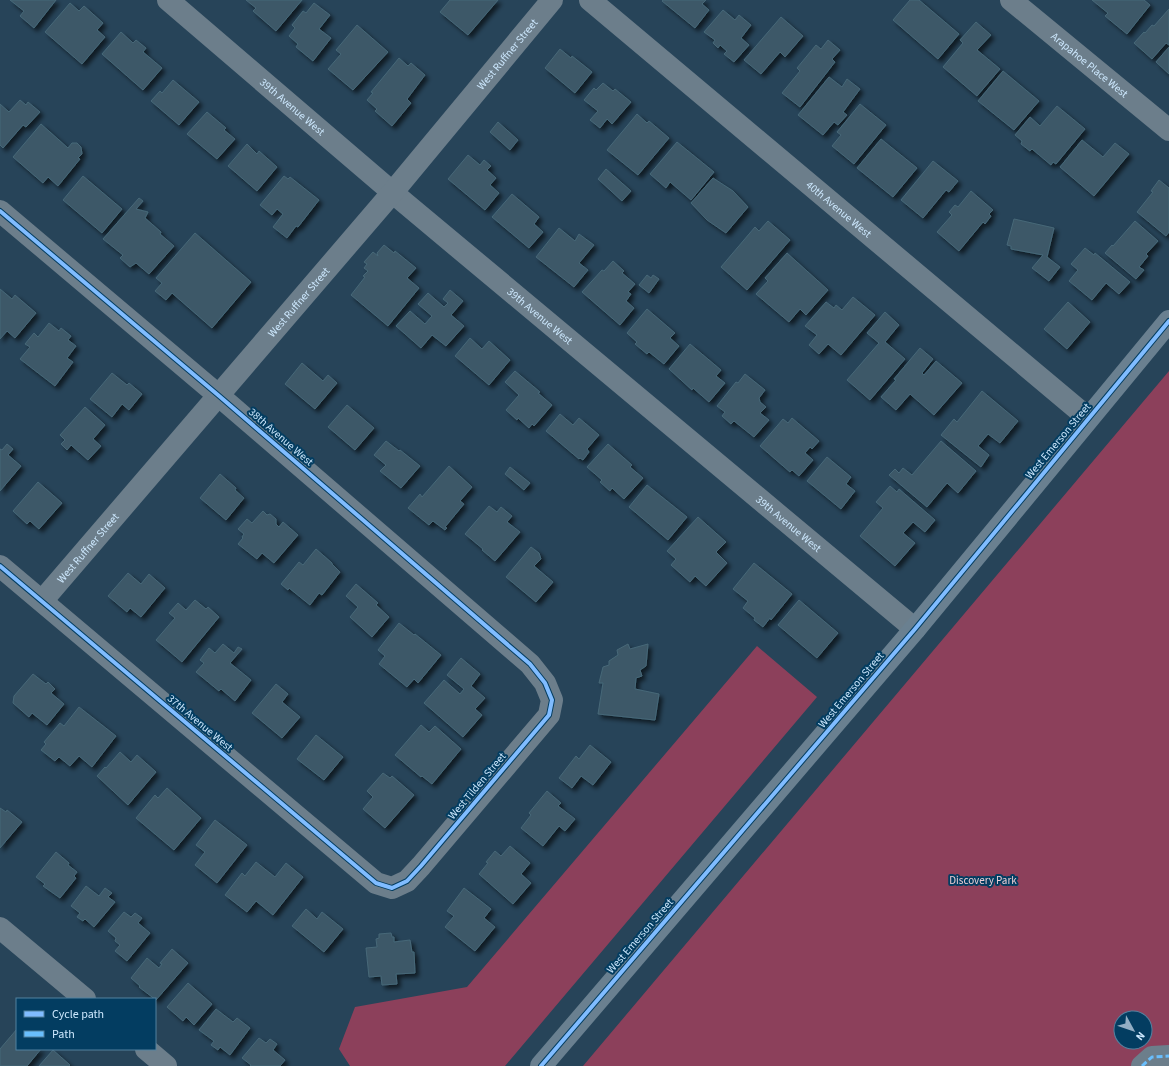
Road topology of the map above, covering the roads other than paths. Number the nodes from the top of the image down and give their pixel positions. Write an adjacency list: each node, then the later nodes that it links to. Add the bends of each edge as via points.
1 (168, 0): 6 (street, 39th Avenue West)
2 (552, 0): 6 (street, West Ruffner Street)
3 (590, 0): 10 (street, 40th Avenue West)
4 (1011, 0): 5 (street, Arapahoe Place West)
5 (1169, 130)
6 (392, 193): 9 (street, West Ruffner Street); 13 (street, 39th Avenue West)
7 (0, 211): 9 (street, 38th Avenue West)
8 (1169, 321): 10 (street, West Emerson Street)
9 (218, 395): 12 (street, West Ruffner Street); 14 (street, 38th Avenue West, via 530,664)
10 (1088, 418): 13 (street, West Emerson Street)
11 (0, 566): 12 (street, 37th Avenue West)
12 (42, 601): 15 (street, 37th Avenue West, via 376,883)
13 (915, 629): 20 (street, West Emerson Street)
14 (545, 683): 15 (street, West Tilden Street, via 552,700 549,715 421,866 407,881)
15 (392, 888)
16 (0, 928): 17 (street)
17 (84, 998)
18 (147, 1050): 19 (street)
19 (166, 1066)
20 (541, 1066)

